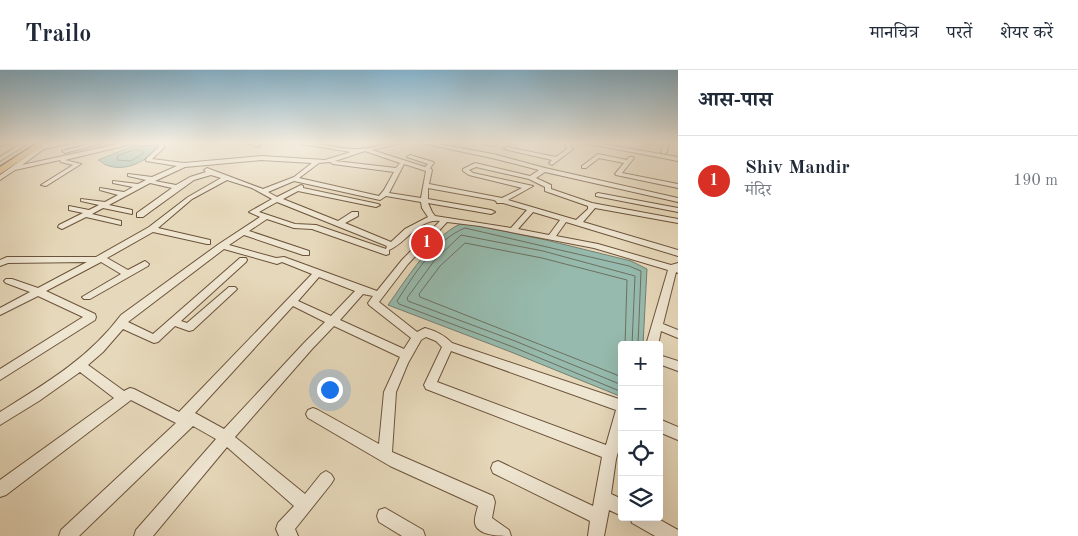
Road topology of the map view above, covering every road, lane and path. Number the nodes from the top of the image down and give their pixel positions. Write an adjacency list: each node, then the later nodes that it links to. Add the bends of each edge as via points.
1 (9, 164): 21 (street)
2 (77, 164): 30 (street)
3 (175, 164): 14 (street)
4 (201, 164): 14 (street); 19 (street)
5 (316, 164): 24 (street)
6 (341, 164): 17 (street)
7 (401, 164): 17 (street)
8 (409, 164): 16 (street)
9 (431, 164): 16 (street)
10 (521, 164): 18 (street)
11 (551, 164): 18 (street)
12 (588, 164): 15 (street)
13 (627, 164): 33 (street, via 618,174)
14 (184, 165): 25 (street)
15 (584, 167)
16 (427, 169): 32 (street)
17 (396, 170): 40 (street)
18 (544, 170): 26 (street); 45 (street)
19 (211, 173): 22 (street); 35 (street)
20 (130, 175): 25 (street)
21 (0, 178)
22 (226, 178): 38 (street); 69 (street, via 190,198)
23 (170, 179): 28 (street)
24 (293, 179): 29 (street); 38 (street)
25 (151, 180): 28 (street); 31 (street)
26 (534, 180): 34 (street); 34 (street, via 475,166 465,170); 49 (street, via 548,186 547,190)
27 (115, 182): 31 (street)
28 (159, 183): 35 (street)
29 (311, 183): 37 (street); 40 (street, via 380,198)
30 (44, 185)
31 (138, 186): 39 (street)
32 (427, 186): 44 (street); 46 (street)
33 (678, 186)
34 (527, 187): 44 (street)
35 (179, 188): 57 (street)
36 (102, 189): 39 (street)
37 (297, 189): 42 (street); 48 (street)
38 (262, 192): 42 (street)
39 (125, 194): 47 (street)
40 (385, 194): 46 (street)
41 (598, 195): 52 (street)
42 (276, 199): 58 (street, via 253,212); 65 (street)
43 (83, 200): 47 (street)
44 (500, 200): 51 (street); 54 (street)
45 (678, 200)
46 (424, 202): 54 (street); 59 (street)
47 (104, 205): 53 (street); 55 (street)
48 (376, 205)
49 (591, 205): 62 (street); 63 (street, via 592,209)
50 (72, 208): 55 (street)
51 (531, 209): 60 (street); 68 (street)
52 (678, 210)
53 (129, 212)
54 (491, 212): 66 (street)
55 (88, 213): 64 (street); 67 (street)
56 (355, 214): 65 (street)
57 (140, 215)
58 (265, 217): 70 (street); 73 (street, via 294,226 313,227 384,254)
59 (433, 218): 61 (street); 73 (street)
60 (565, 218): 63 (street); 71 (street)
61 (446, 219): 66 (street); 88 (street)
62 (678, 221)
63 (578, 222): 76 (street)
64 (118, 223)
65 (340, 223): 73 (street)
66 (480, 224): 71 (street)
67 (62, 227)
68 (515, 228)
69 (152, 229): 72 (street); 77 (street)
70 (242, 232): 74 (street); 75 (street)
71 (551, 238): 81 (street)
72 (207, 242)
73 (392, 244)
74 (222, 246): 82 (street, via 277,261 281,259); 94 (street, via 141,306)
75 (306, 253)
76 (678, 253)
77 (101, 259): 79 (street, via 7,260); 83 (street); 87 (street)
78 (243, 260): 93 (street)
79 (0, 263)
80 (145, 264): 83 (street)
81 (676, 267): 95 (street)
82 (319, 272): 86 (street); 90 (street)
83 (129, 274): 89 (street)
84 (9, 281): 87 (street)
85 (232, 289): 93 (street, via 189,328)
86 (361, 290): 88 (street); 92 (street)
87 (37, 291): 91 (street); 104 (street, via 91,317)
88 (379, 295): 97 (street, via 373,303)
89 (87, 296)
90 (292, 302): 92 (street); 109 (street)
91 (0, 312)
92 (333, 321): 100 (street); 113 (street, via 308,344)
93 (173, 322): 94 (street, via 154,339)
94 (122, 324): 102 (street, via 96,353)
95 (658, 326): 96 (street); 98 (street)
96 (678, 334)
97 (417, 336): 99 (street, via 425,332 440,338); 100 (street)
98 (653, 341)
99 (448, 346): 106 (street); 114 (street, via 430,386)
100 (406, 355): 115 (street, via 390,392)
101 (663, 360): 103 (street)
102 (79, 365): 105 (street); 108 (street)
103 (678, 366)
104 (0, 375)
105 (123, 397): 109 (street, via 130,393); 118 (street)
106 (618, 405)
107 (314, 414): 115 (street)
108 (0, 419)
109 (184, 421): 113 (street, via 194,419); 125 (street)
110 (618, 425): 114 (street)
111 (663, 427): 112 (street)
112 (678, 434)
113 (225, 437): 120 (street); 126 (street)
114 (610, 453): 119 (street)
115 (385, 455): 129 (street, via 487,502 484,522)
116 (498, 468): 123 (street)
117 (326, 479): 120 (street)
118 (0, 490)
119 (602, 498): 121 (street); 123 (street)
120 (306, 505): 127 (street, via 284,529)
121 (618, 506)
122 (384, 516): 128 (street)
123 (599, 517): 130 (street)
124 (645, 521): 131 (street)
125 (67, 536)
126 (142, 536)
127 (290, 536)
128 (417, 536)
129 (504, 536)
130 (596, 536)
131 (672, 536)

